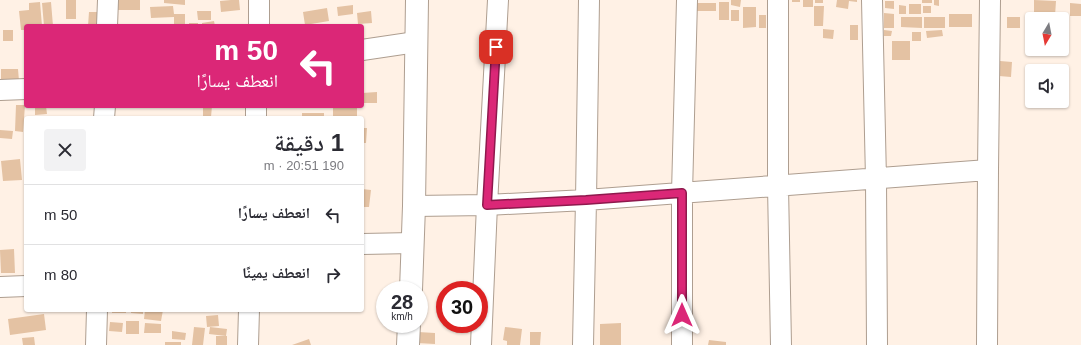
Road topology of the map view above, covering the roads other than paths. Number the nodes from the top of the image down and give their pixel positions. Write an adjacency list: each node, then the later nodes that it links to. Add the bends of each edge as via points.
1 (108, 0): 10 (street)
2 (259, 0): 11 (street)
3 (417, 0): 12 (street)
4 (498, 0): 21 (street)
5 (589, 0): 20 (street)
6 (687, 0): 19 (street)
7 (778, 0): 18 (street)
8 (872, 0): 17 (street)
9 (990, 0): 16 (street)
10 (107, 24)
11 (259, 24)
12 (416, 42): 13 (street); 22 (street)
13 (364, 50)
14 (24, 89): 15 (street)
15 (0, 90)
16 (988, 170): 17 (street); 39 (street)
17 (876, 178): 18 (street); 38 (street)
18 (778, 186): 19 (street); 37 (street)
19 (682, 193): 20 (street); 36 (street)
20 (586, 200): 21 (street); 35 (street)
21 (487, 205): 22 (street); 34 (street)
22 (414, 206): 23 (street)
23 (413, 243): 24 (street); 25 (street)
24 (364, 244)
25 (411, 281)
26 (24, 286): 27 (street)
27 (0, 287)
28 (97, 312): 31 (street)
29 (249, 312): 32 (street)
30 (409, 333): 33 (street)
31 (96, 345)
32 (248, 345)
33 (408, 345)
34 (481, 345)
35 (583, 345)
36 (682, 345)
37 (781, 345)
38 (877, 345)
39 (987, 345)

